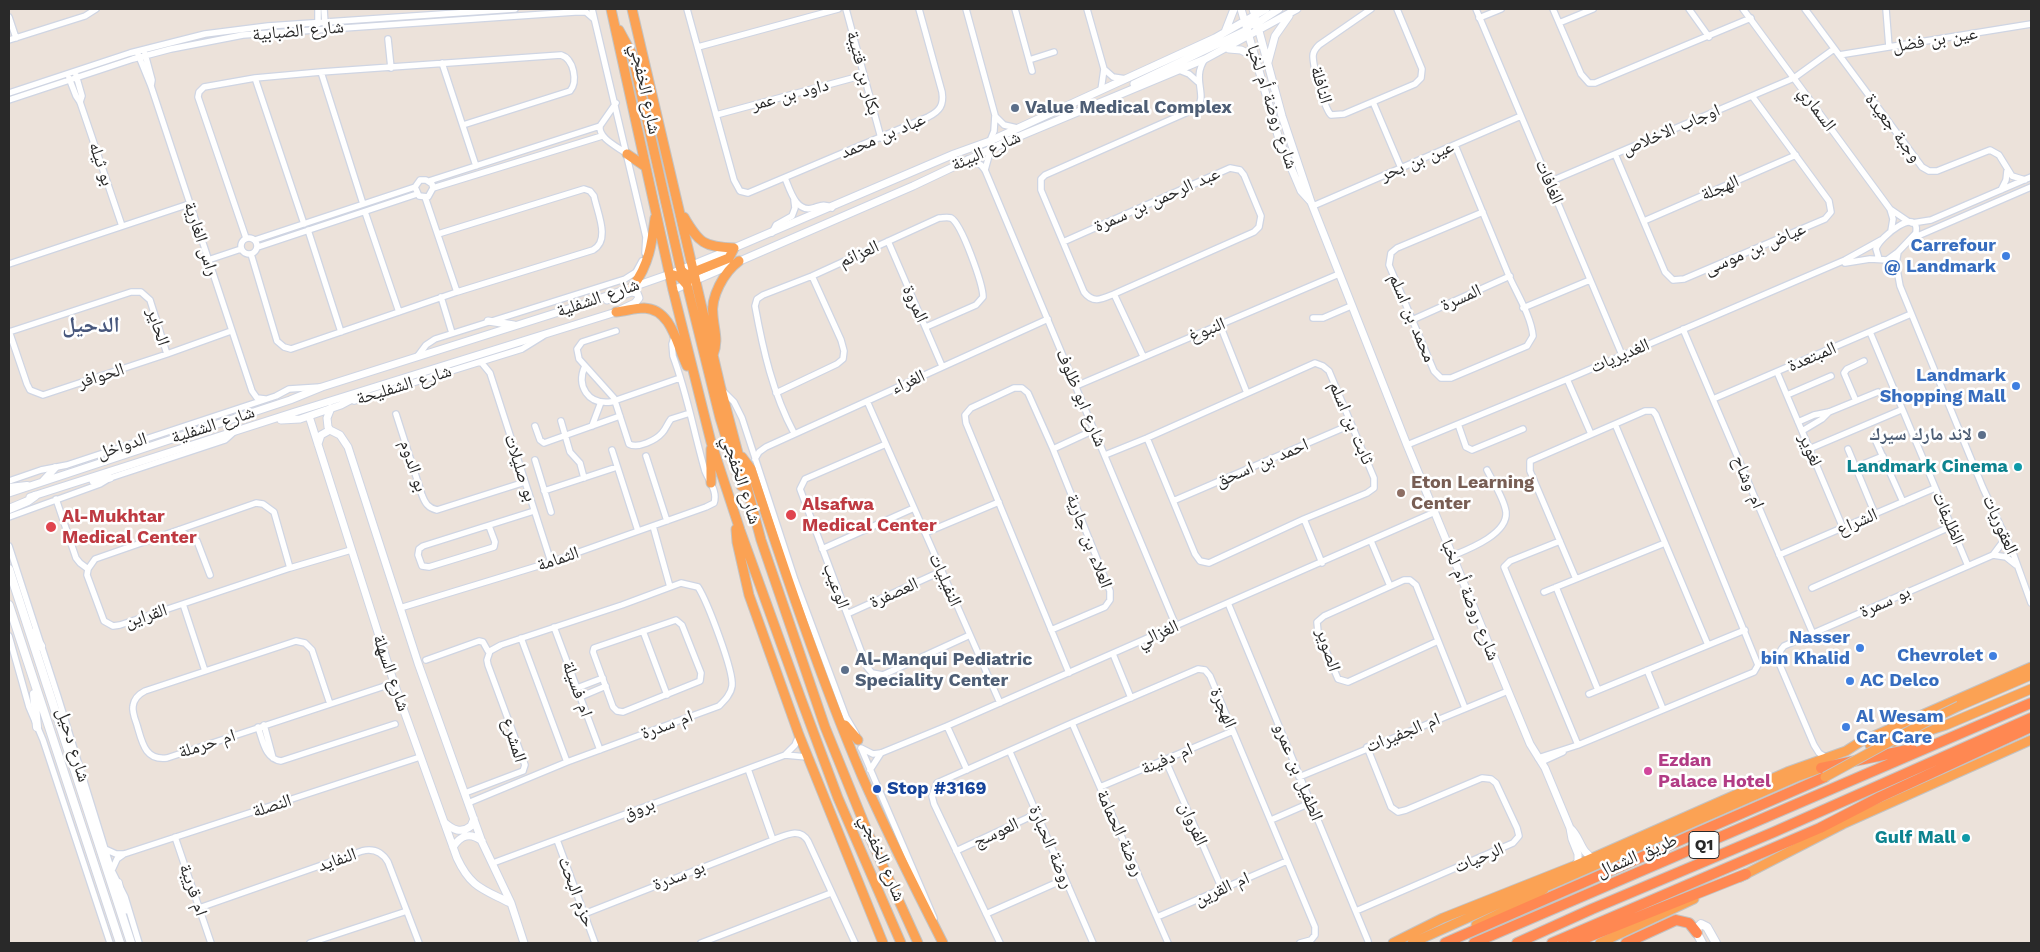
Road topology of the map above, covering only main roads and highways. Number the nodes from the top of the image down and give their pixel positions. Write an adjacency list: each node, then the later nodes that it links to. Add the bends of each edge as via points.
1 (611, 9): 3 (highway, شارع الخفجي)
2 (632, 9): 6 (highway, شارع الخفجي)
3 (613, 18): 5 (highway, شارع الخفجي); 10 (highway, via 632,54)
4 (627, 154): 5 (highway)
5 (646, 167): 7 (highway, شارع الخفجي)
6 (679, 207): 10 (highway, شارع الخفجي); 10 (highway, via 700,241 710,246 734,248 729,258)
7 (656, 210): 9 (highway, شارع الخفجي); 11 (highway, via 650,255)
8 (739, 261): 14 (highway, via 725,274 714,301 717,340)
9 (670, 274): 10 (highway); 12 (highway, شارع الخفجي)
10 (688, 275): 12 (highway); 14 (highway, شارع الخفجي); 24 (highway, via 720,418)
11 (633, 286)
12 (673, 290): 15 (highway, شارع الخفجي)
13 (616, 312): 15 (highway, via 639,309 660,314 668,322)
14 (713, 355): 17 (highway, شارع الخفجي)
15 (695, 382): 16 (highway, شارع الخفجي)
16 (711, 442): 18 (highway); 23 (highway, شارع الخفجي)
17 (738, 451): 24 (highway, شارع الخفجي); 34 (highway, via 751,470)
18 (711, 483)
19 (27, 486): 20 (main road)
20 (9, 488)
21 (35, 496): 22 (main road)
22 (9, 509)
23 (735, 514): 55 (highway, via 737,542 749,595 807,757); 56 (highway, شارع الخفجي, via 838,798)
24 (761, 540): 57 (highway, شارع الخفجي, via 825,727)
25 (9, 569): 27 (main road, شارع دحيل)
26 (9, 606): 31 (main road, شارع دحيل)
27 (28, 629): 28 (main road); 54 (main road, شارع دحيل)
28 (41, 646)
29 (2031, 667): 40 (highway)
30 (2031, 675): 43 (highway, bridge)
31 (33, 682): 36 (main road); 53 (main road, شارع دحيل)
32 (2031, 689): 38 (highway)
33 (2031, 703): 42 (highway, طريق الشمال / Q1)
34 (839, 718): 41 (highway); 51 (highway, via 862,776)
35 (2031, 718): 47 (highway, طريق الشمال / Q1)
36 (37, 727)
37 (2031, 727): 48 (highway, via 1811,832)
38 (1926, 732): 40 (highway, via 1896,736 1868,745); 43 (highway)
39 (2031, 740): 44 (highway, via 1852,820)
40 (1860, 742): 58 (highway, via 1846,752 1787,772 1594,858 1459,911)
41 (860, 744)
42 (1933, 745): 43 (highway); 60 (highway, طريق الشمال / Q1)
43 (1823, 772): 46 (highway, via 1781,784); 52 (highway)
44 (1746, 874): 49 (highway); 65 (highway)
45 (118, 883): 54 (main road)
46 (1548, 886): 52 (highway, via 1533,897 1462,931); 59 (highway, via 1508,900)
47 (1623, 897): 61 (highway, طريق الشمال / Q1); 62 (highway, via 1610,910)
48 (1648, 901): 49 (highway); 63 (highway)
49 (1602, 930): 64 (highway)
50 (1700, 938): 66 (highway, via 1689,923 1676,920); 67 (main road, via 1698,926 1703,925)
51 (942, 942)
52 (1449, 942)
53 (120, 943)
54 (131, 943)
55 (883, 943)
56 (901, 943)
57 (918, 943)
58 (1393, 943)
59 (1412, 943)
60 (1474, 943)
61 (1517, 943)
62 (1541, 943)
63 (1552, 943)
64 (1573, 943)
65 (1600, 943)
66 (1626, 943)
67 (1716, 943)

